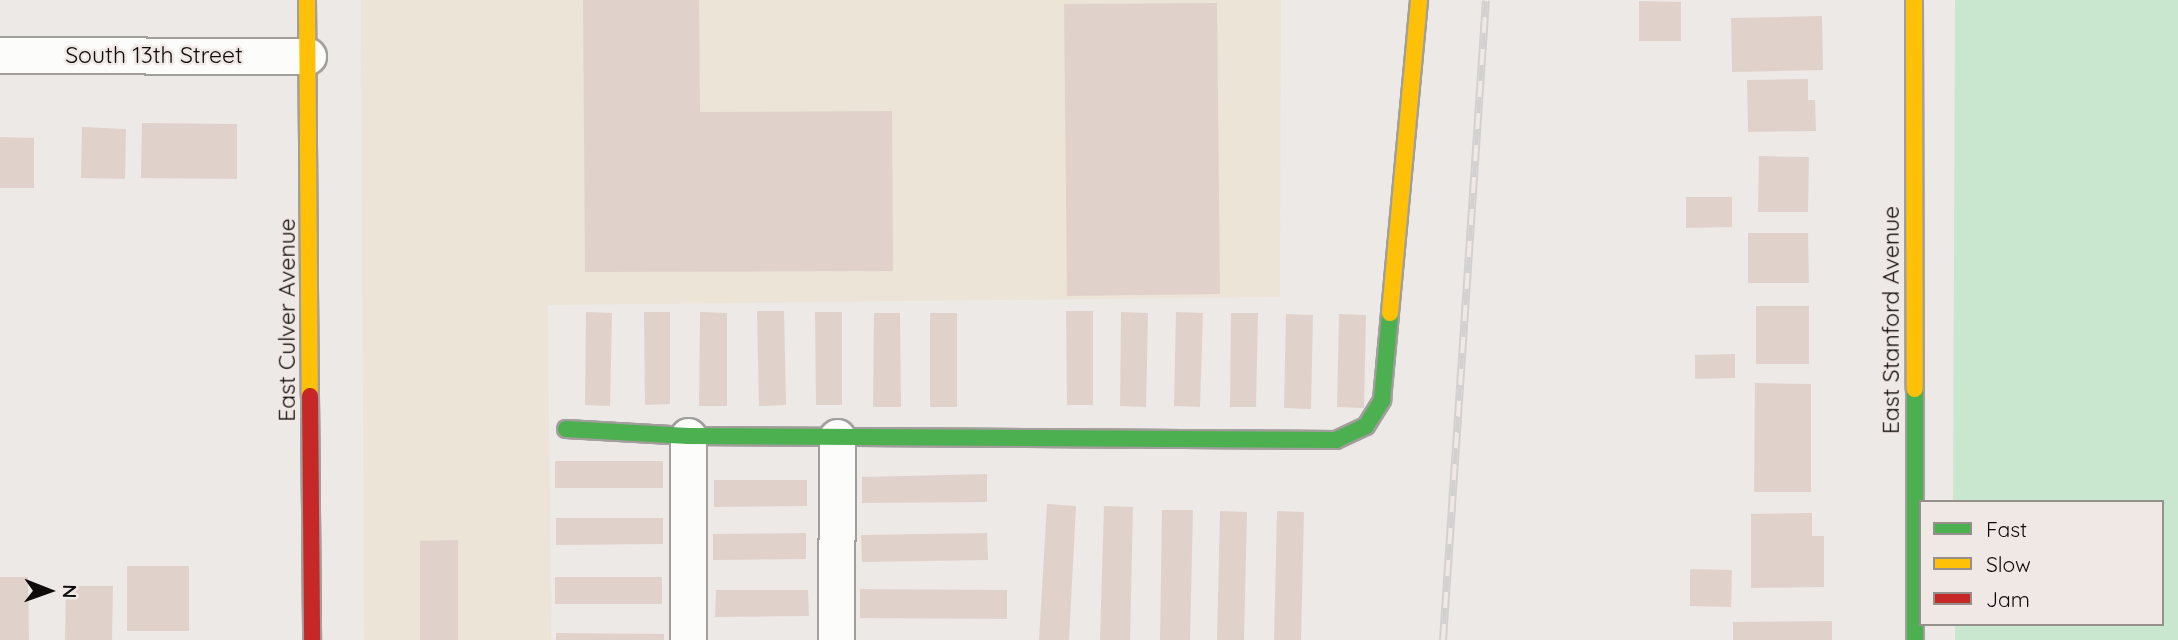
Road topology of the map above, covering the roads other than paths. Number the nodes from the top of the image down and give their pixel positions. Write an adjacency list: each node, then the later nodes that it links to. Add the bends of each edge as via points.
1 (307, 0): 5 (street, East Culver Avenue)
2 (1419, 0): 8 (street, via 1382,400 1366,426 1336,440 1282,442)
3 (1914, 0): 12 (street, East Stanford Avenue)
4 (0, 55): 5 (street, South 13th Street)
5 (307, 56): 9 (street, East Culver Avenue)
6 (566, 429): 7 (street)
7 (688, 436): 8 (street); 10 (street)
8 (837, 437): 11 (street)
9 (312, 640)
10 (688, 640)
11 (836, 640)
12 (1914, 640)

